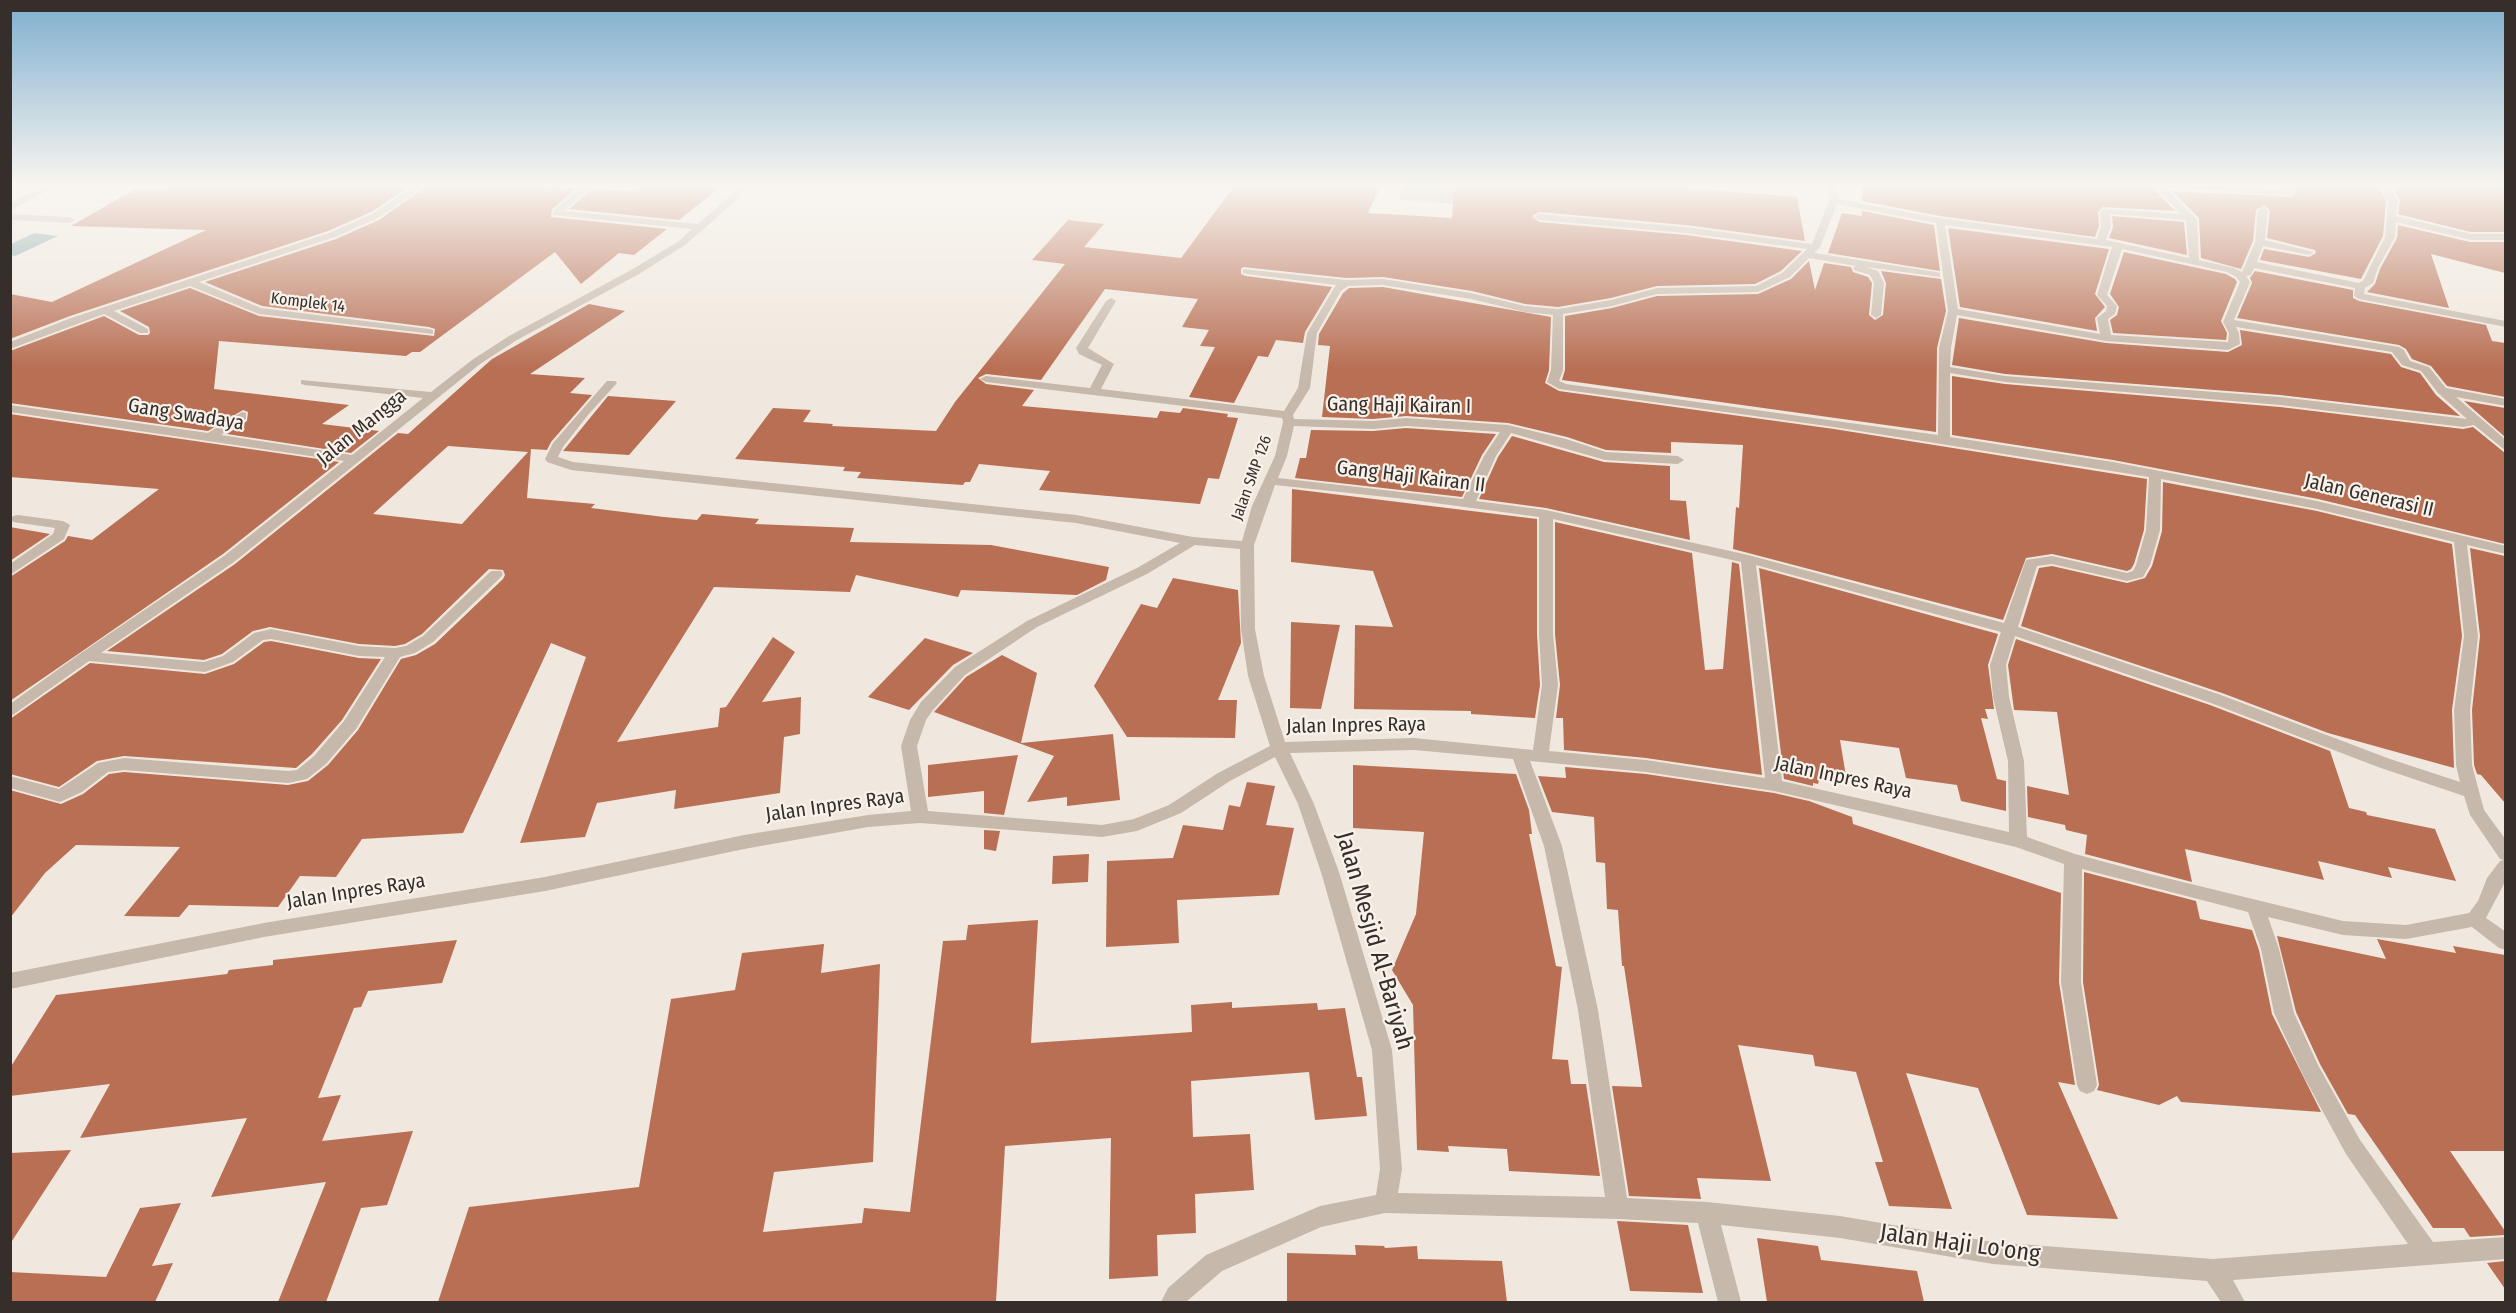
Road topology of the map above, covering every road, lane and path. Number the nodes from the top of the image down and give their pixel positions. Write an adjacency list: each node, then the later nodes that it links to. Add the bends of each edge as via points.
1 (296, 246): 19 (street)
2 (677, 246): 39 (street, Jalan Mangga, via 513,338)
3 (1769, 246): 13 (street)
4 (1812, 246): 13 (street)
5 (1944, 246): 24 (street)
6 (2118, 246): 31 (street, via 2102,295 2112,306 2111,312 2102,318)
7 (2124, 246): 14 (street)
8 (2194, 246): 14 (street)
9 (2258, 246): 15 (street)
10 (2281, 246): 12 (street)
11 (2385, 246): 21 (street, via 2368,283)
12 (2309, 252)
13 (1808, 254): 17 (street); 25 (street, via 1786,275 1758,289 1657,291); 26 (street, via 1874,273 1879,283)
14 (2194, 262): 18 (street)
15 (2251, 264): 18 (street); 21 (street)
16 (1247, 271): 20 (street)
17 (1936, 275)
18 (2245, 278): 27 (street)
19 (190, 282): 23 (street); 30 (street, Komplek 14, via 259,311)
20 (1346, 284): 25 (street, via 1383,282); 43 (street, Jalan SMP 126, via 1337,289 1312,333 1304,388)
21 (2360, 286): 28 (street, via 2359,296)
22 (1111, 301): 38 (street, via 1082,348 1108,364)
23 (105, 310): 29 (street); 32 (street)
24 (1953, 311): 31 (street); 33 (street)
25 (1558, 312): 47 (street, Jalan Generasi II, via 1557,370 1553,382 1563,387 1834,423)
26 (1876, 315)
27 (2228, 322): 31 (street, via 2234,344 2228,347); 37 (street, via 2395,349 2406,363 2425,369)
28 (2505, 324)
29 (144, 332)
30 (429, 332)
31 (2106, 338)
32 (10, 346)
33 (1944, 369): 44 (street, via 2005,379 2280,401 2463,423); 47 (street)
34 (986, 379): 38 (street, Gang Haji Kairan I)
35 (304, 382): 39 (street)
36 (611, 383): 57 (street, via 557,446 552,459 571,466 1076,519)
37 (2442, 391): 40 (street); 44 (street)
38 (1095, 392): 43 (street, Gang Haji Kairan I)
39 (434, 396): 49 (street, Jalan Mangga)
40 (2505, 403)
41 (10, 408): 46 (street, Gang Swadaya)
42 (242, 416): 46 (street)
43 (1288, 418): 45 (street, Gang Haji Kairan I); 52 (street, Jalan SMP 126, via 1281,456)
44 (2476, 421): 48 (street)
45 (1508, 429): 50 (street, Gang Haji Kairan I, via 1605,456); 53 (street)
46 (209, 438): 49 (street, Gang Swadaya)
47 (1944, 442): 51 (street, Jalan Generasi II, via 2113,466)
48 (2505, 447)
49 (356, 459): 65 (street, Jalan Mangga, via 229,559)
50 (1678, 460)
51 (2155, 476): 56 (street, Jalan Generasi II, via 2306,502); 63 (street, via 2153,530 2138,574 2127,577 2052,560 2031,563)
52 (1270, 481): 53 (street, Gang Haji Kairan II); 58 (street, Jalan SMP 126)
53 (1468, 503): 54 (street, Gang Haji Kairan II)
54 (1546, 514): 60 (street, Gang Haji Kairan II); 69 (street, via 1545,634 1550,685)
55 (18, 519): 61 (street, via 63,525 58,536)
56 (2460, 539): 59 (street, Jalan Generasi II); 72 (street, via 2471,636 2462,710 2464,765)
57 (1193, 542): 58 (street); 73 (street, via 1032,624 960,671 927,706 909,746)
58 (1247, 545): 67 (street, Jalan SMP 126, via 1250,641 1256,676)
59 (2505, 550)
60 (1748, 559): 63 (street, Gang Haji Kairan II); 71 (street)
61 (10, 572)
62 (496, 574): 64 (street, via 428,639 410,650)
63 (2008, 629): 72 (street, Gang Haji Kairan II, via 2216,699 2384,764); 74 (street, via 1998,665 2016,761)
64 (395, 653): 65 (street, via 359,651 271,634 259,636 228,659 206,667); 70 (street, via 350,725 320,760 301,775 124,764 104,766 60,796)
65 (86, 656): 66 (street, Jalan Mangga)
66 (10, 712)
67 (1279, 748): 68 (street, Jalan Inpres Raya, via 1414,744); 73 (street, Jalan Inpres Raya, via 1175,809 1137,825 1102,831); 83 (street, Jalan Mesjid Al-Bariyah, via 1306,804 1330,872 1382,1050 1391,1148)
68 (1520, 755): 69 (street, Jalan Inpres Raya); 84 (street, via 1553,846 1587,1010)
69 (1540, 757): 71 (street, Jalan Inpres Raya, via 1646,766)
70 (10, 782)
71 (1774, 784): 74 (street, Jalan Inpres Raya)
72 (2470, 792): 75 (street, via 2476,811)
73 (920, 817): 81 (street, Jalan Inpres Raya, via 868,821 744,842 545,884 264,930)
74 (2018, 841): 76 (street, Jalan Inpres Raya)
75 (2505, 854)
76 (2073, 860): 78 (street, Jalan Inpres Raya); 82 (street, via 2071,982)
77 (2505, 866): 79 (street)
78 (2255, 905): 79 (street, Jalan Inpres Raya, via 2343,928 2406,932); 87 (street, via 2270,949 2284,1013 2311,1071 2353,1147)
79 (2475, 919): 80 (street)
80 (2505, 943)
81 (10, 981)
82 (2087, 1085)
83 (1385, 1203): 84 (street, Jalan Haji Lo'ong); 89 (street, via 1320,1218 1214,1263)
84 (1618, 1208): 85 (street, Jalan Haji Lo'ong)
85 (1707, 1213): 88 (street, Jalan Haji Lo'ong, via 1840,1227 1993,1252); 90 (street)
86 (2505, 1248): 87 (street, Jalan Haji Lo'ong)
87 (2427, 1253): 88 (street, Jalan Haji Lo'ong)
88 (2213, 1270): 91 (street)
89 (1172, 1302)
90 (1729, 1302)
91 (2234, 1302)

